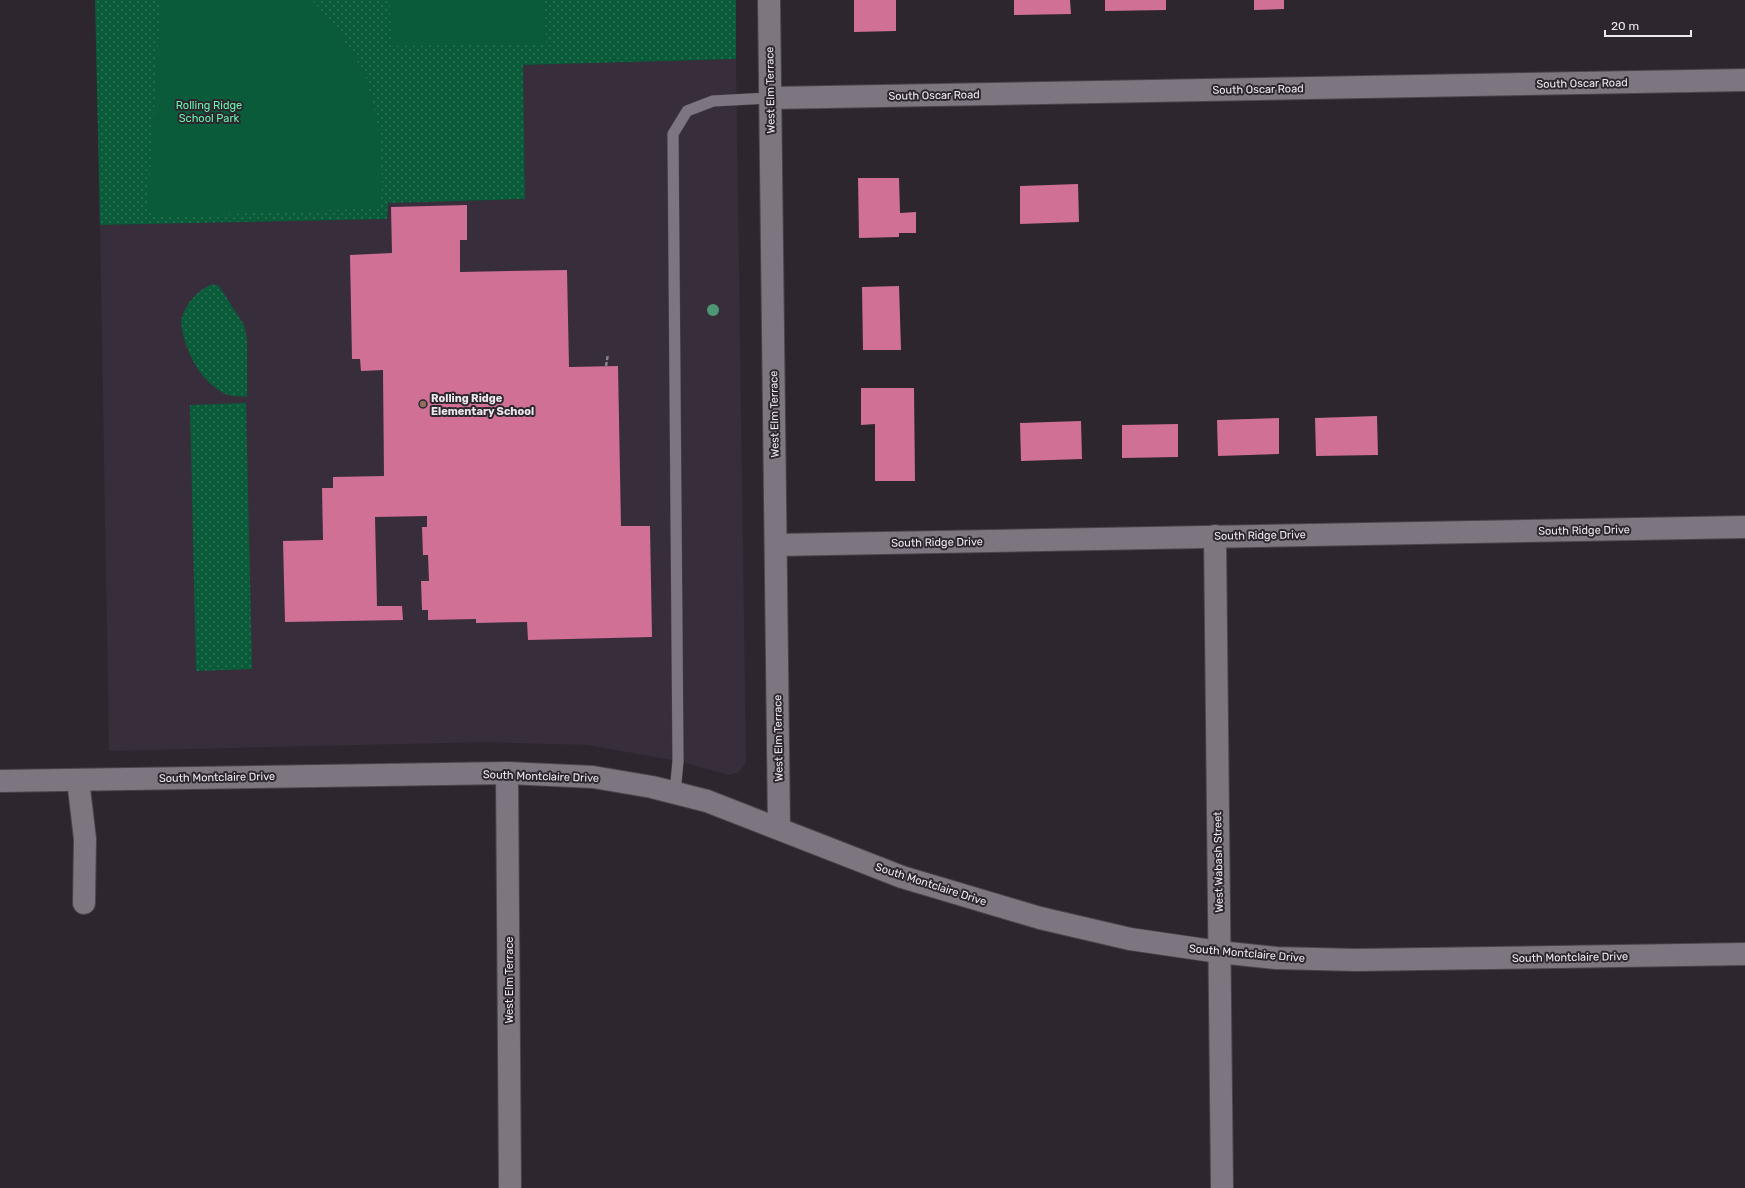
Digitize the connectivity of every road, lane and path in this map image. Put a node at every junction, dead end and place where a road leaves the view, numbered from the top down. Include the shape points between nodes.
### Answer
1 (769, 0) edge
2 (1745, 80) edge
3 (770, 98) junction
4 (608, 354) dead end
5 (606, 366) dead end
6 (1745, 527) edge
7 (1215, 536) junction
8 (776, 545) junction
9 (507, 773) junction
10 (78, 780) junction
11 (0, 781) edge
12 (675, 792) junction
13 (779, 828) junction
14 (84, 903) dead end
15 (1219, 952) junction
16 (1745, 954) edge
17 (510, 1188) edge
18 (1222, 1188) edge

1 - 3 street, West Elm Terrace
2 - 3 street, South Oscar Road
3 - 8 street, West Elm Terrace
3 - 12 lane via 713,101 687,111 673,134 678,761
4 - 5 path
6 - 7 street, South Ridge Drive
7 - 8 street, South Ridge Drive
7 - 15 street, West Wabash Street
8 - 13 street, West Elm Terrace
9 - 10 street, South Montclaire Drive
9 - 12 street, South Montclaire Drive via 593,777
9 - 17 street, West Elm Terrace
10 - 11 street, South Montclaire Drive
10 - 14 street via 85,839
12 - 13 street, South Montclaire Drive
13 - 15 street, South Montclaire Drive via 902,877 1040,918 1130,939
15 - 16 street, South Montclaire Drive via 1276,958 1356,960
15 - 18 street, West Wabash Street

